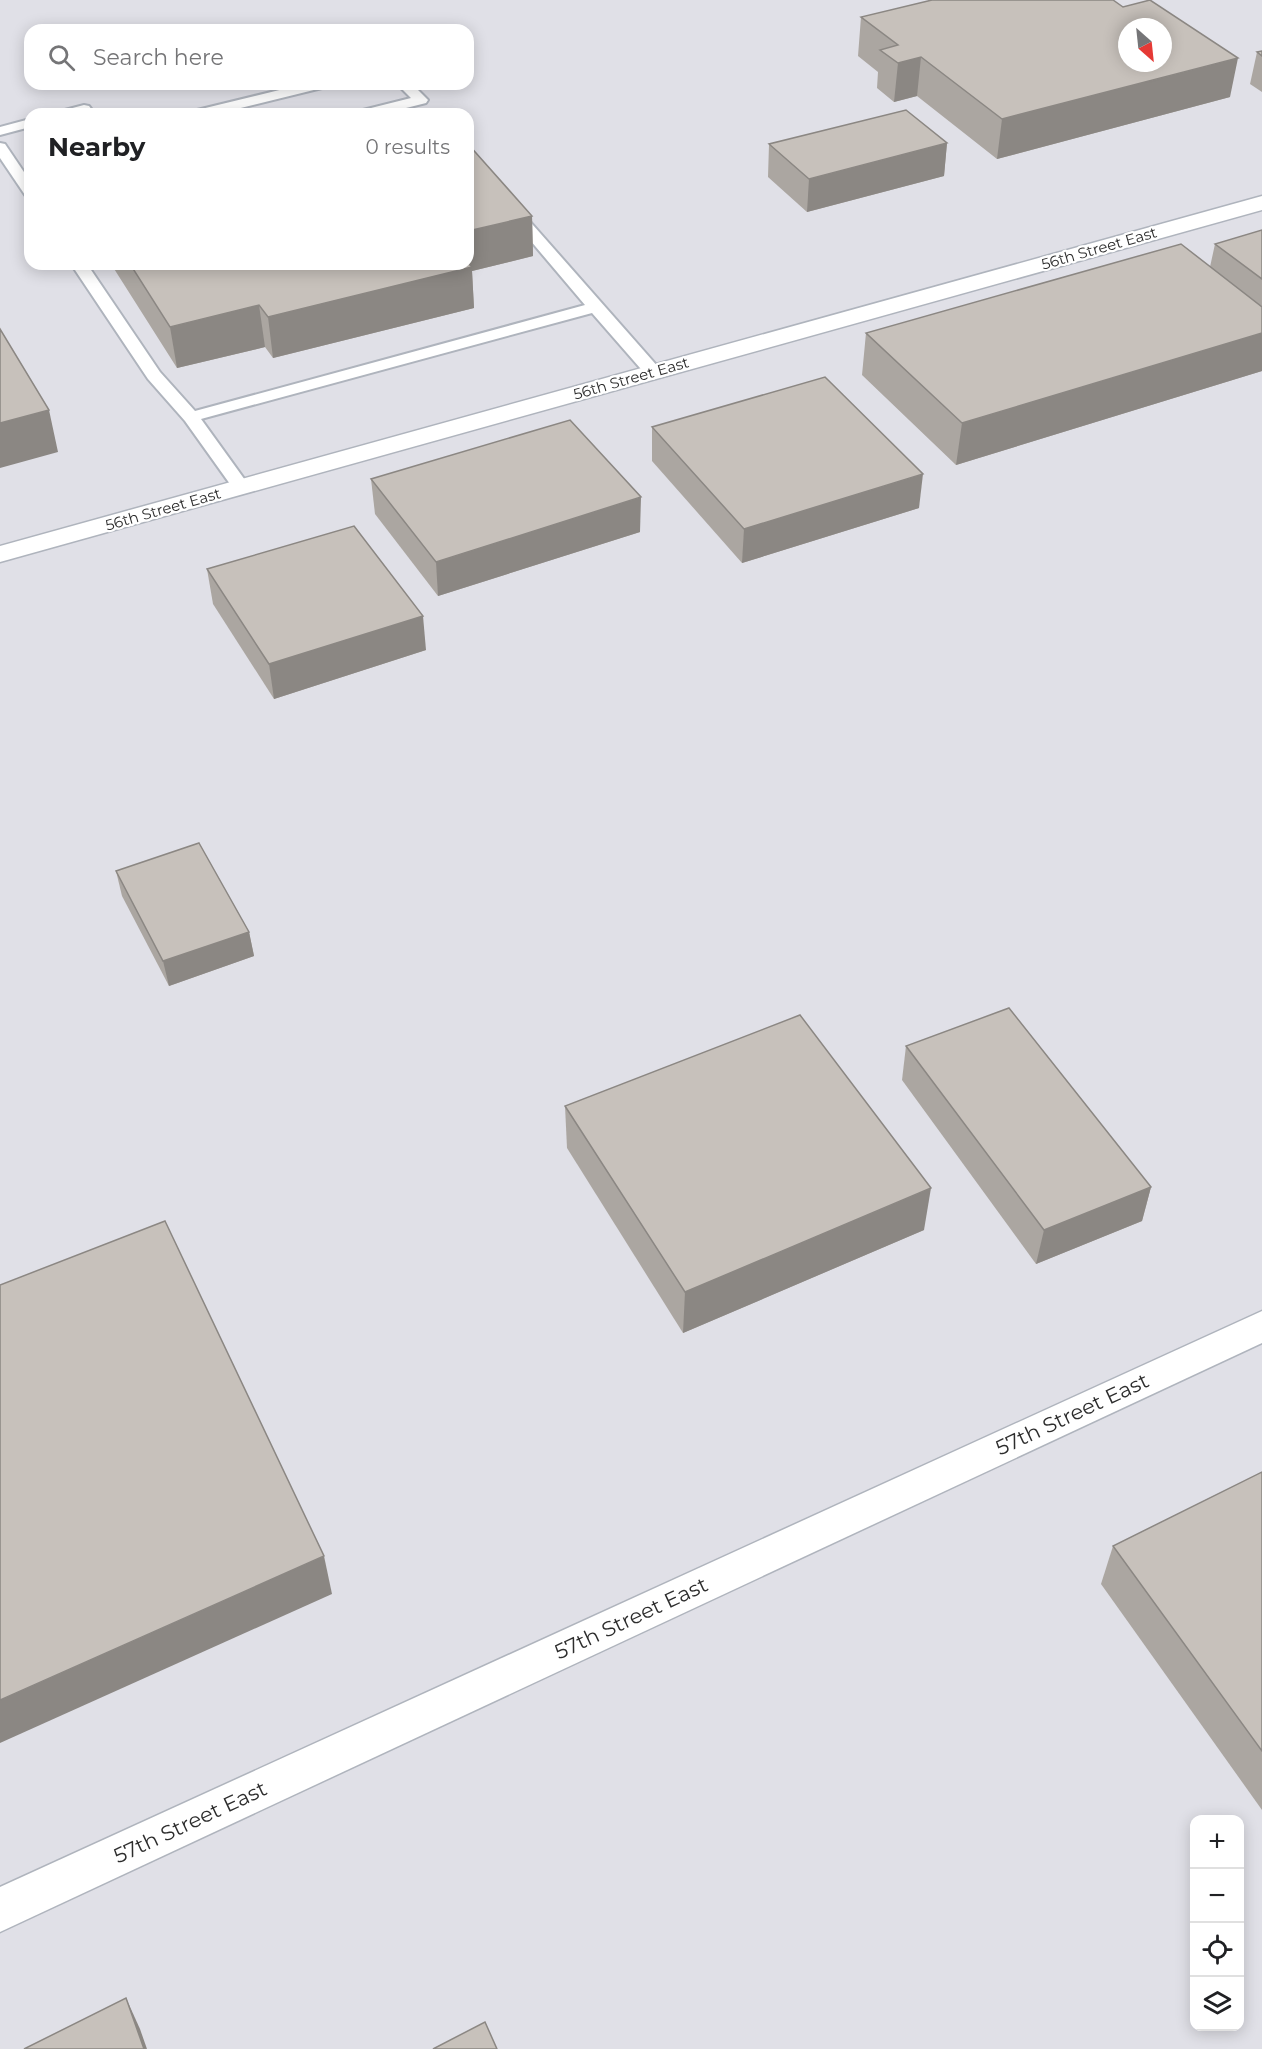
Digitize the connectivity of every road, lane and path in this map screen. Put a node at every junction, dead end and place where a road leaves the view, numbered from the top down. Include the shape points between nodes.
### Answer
1 (296, 90) edge
2 (410, 90) edge
3 (421, 100) junction
4 (223, 108) edge
5 (388, 108) edge
6 (427, 108) edge
7 (24, 125) edge
8 (0, 131) edge
9 (0, 147) edge
10 (24, 183) edge
11 (503, 199) edge
12 (1262, 203) edge
13 (83, 270) edge
14 (595, 307) junction
15 (653, 372) junction
16 (191, 417) junction
17 (241, 487) junction
18 (0, 554) edge
19 (1262, 1326) edge
20 (0, 1910) edge

1 - 4 lane
2 - 3 lane
3 - 5 lane
3 - 6 lane
7 - 8 lane
9 - 10 lane
11 - 14 lane
12 - 15 street, 56th Street East
13 - 16 lane via 154,375
14 - 15 lane
14 - 16 lane
15 - 17 street, 56th Street East
16 - 17 lane
17 - 18 street, 56th Street East
19 - 20 street, 57th Street East

